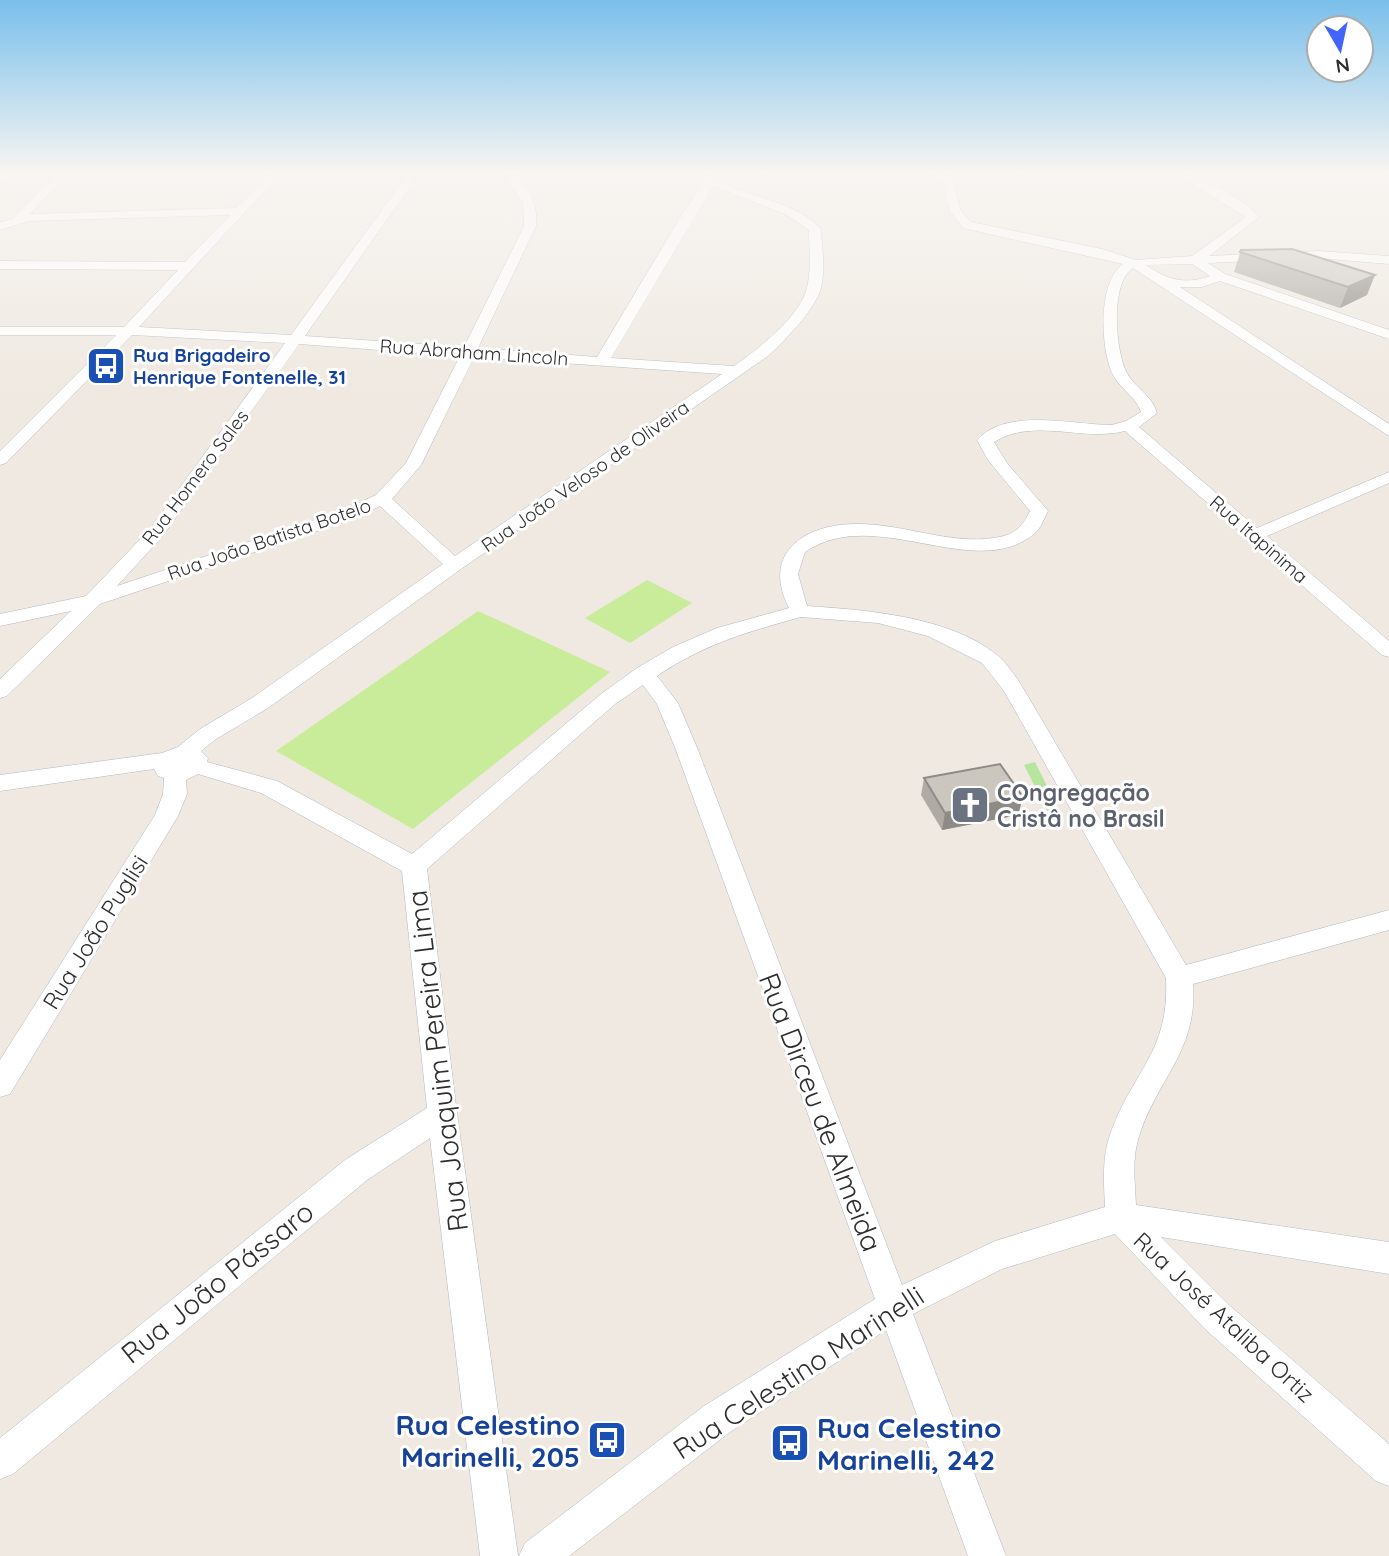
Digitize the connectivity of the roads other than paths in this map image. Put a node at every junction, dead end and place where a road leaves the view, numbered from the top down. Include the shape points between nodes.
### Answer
1 (207, 247) edge
2 (362, 247) edge
3 (519, 247) edge
4 (670, 247) edge
5 (816, 247) edge
6 (1071, 247) edge
7 (1214, 247) edge
8 (1195, 260) junction
9 (1389, 260) edge
10 (1135, 264) junction
11 (0, 265) edge
12 (188, 266) junction
13 (1220, 277) junction
14 (1165, 284) junction
15 (0, 331) edge
16 (128, 331) junction
17 (1389, 335) edge
18 (296, 340) junction
19 (469, 351) junction
20 (602, 360) junction
21 (737, 371) junction
22 (1129, 427) junction
23 (1389, 431) edge
24 (0, 460) edge
25 (1389, 477) edge
26 (382, 499) junction
27 (1255, 535) junction
28 (454, 565) junction
29 (90, 601) junction
30 (800, 611) junction
31 (0, 620) edge
32 (1389, 651) edge
33 (644, 673) junction
34 (0, 691) edge
35 (181, 763) junction
36 (0, 783) edge
37 (414, 866) junction
38 (1389, 920) edge
39 (1180, 977) junction
40 (0, 1085) edge
41 (442, 1114) junction
42 (1121, 1218) junction
43 (1389, 1258) edge
44 (894, 1306) junction
45 (0, 1461) edge
46 (1389, 1468) edge
47 (499, 1556) edge
48 (538, 1556) edge
49 (987, 1556) edge

1 - 12 street
2 - 18 street, Rua Homero Sales
3 - 19 street, Rua João Batista Botelo
4 - 20 street
5 - 21 street, Rua João Veloso de Oliveira via 812,295 780,336
6 - 10 street
7 - 8 street
8 - 9 street via 1336,256
8 - 10 street
8 - 13 street
10 - 14 street
10 - 22 street via 1118,274 1113,286 1115,362 1149,413
11 - 12 street
12 - 16 street
13 - 14 street via 1202,283
13 - 17 street
14 - 23 street
15 - 16 street, Rua Abraham Lincoln
16 - 18 street, Rua Abraham Lincoln
16 - 24 street
18 - 19 street, Rua Abraham Lincoln
18 - 29 street, Rua Homero Sales via 156,533
19 - 20 street, Rua Abraham Lincoln
19 - 26 street, Rua João Batista Botelo via 413,465
20 - 21 street, Rua Abraham Lincoln
21 - 28 street, Rua João Veloso de Oliveira
22 - 27 street, Rua Itapinima
22 - 30 street via 1036,425 995,431 985,440 988,450 1026,491 1039,511 1037,525 1010,542 983,545 862,528 815,538 794,551 787,573
25 - 27 street
26 - 28 street
26 - 29 street, Rua João Batista Botelo via 347,515
27 - 32 street, Rua Itapinima
28 - 35 street, Rua João Veloso de Oliveira via 408,601 208,734
29 - 31 street, Rua João Batista Botelo
29 - 34 street, Rua Homero Sales
30 - 33 street, Rua Joaquim Pereira Lima via 724,632
30 - 39 street via 879,617 935,632 989,659 1013,688
33 - 37 street, Rua Joaquim Pereira Lima
33 - 44 street, Rua Dirceu de Almeida via 667,703 687,750
35 - 36 street
35 - 37 street via 269,787
35 - 40 street, Rua João Puglisi via 166,816
37 - 41 street, Rua Joaquim Pereira Lima
38 - 39 street
39 - 42 street, Rua José Ataliba Ortiz via 1177,1033 1123,1139
41 - 45 street, Rua João Pássaro via 356,1170
41 - 47 street, Rua Joaquim Pereira Lima
42 - 43 street
42 - 44 street, Rua Celestino Marinelli via 995,1256
42 - 46 street, Rua José Ataliba Ortiz via 1217,1317
44 - 48 street, Rua Celestino Marinelli via 717,1419
44 - 49 street, Rua Dirceu de Almeida

